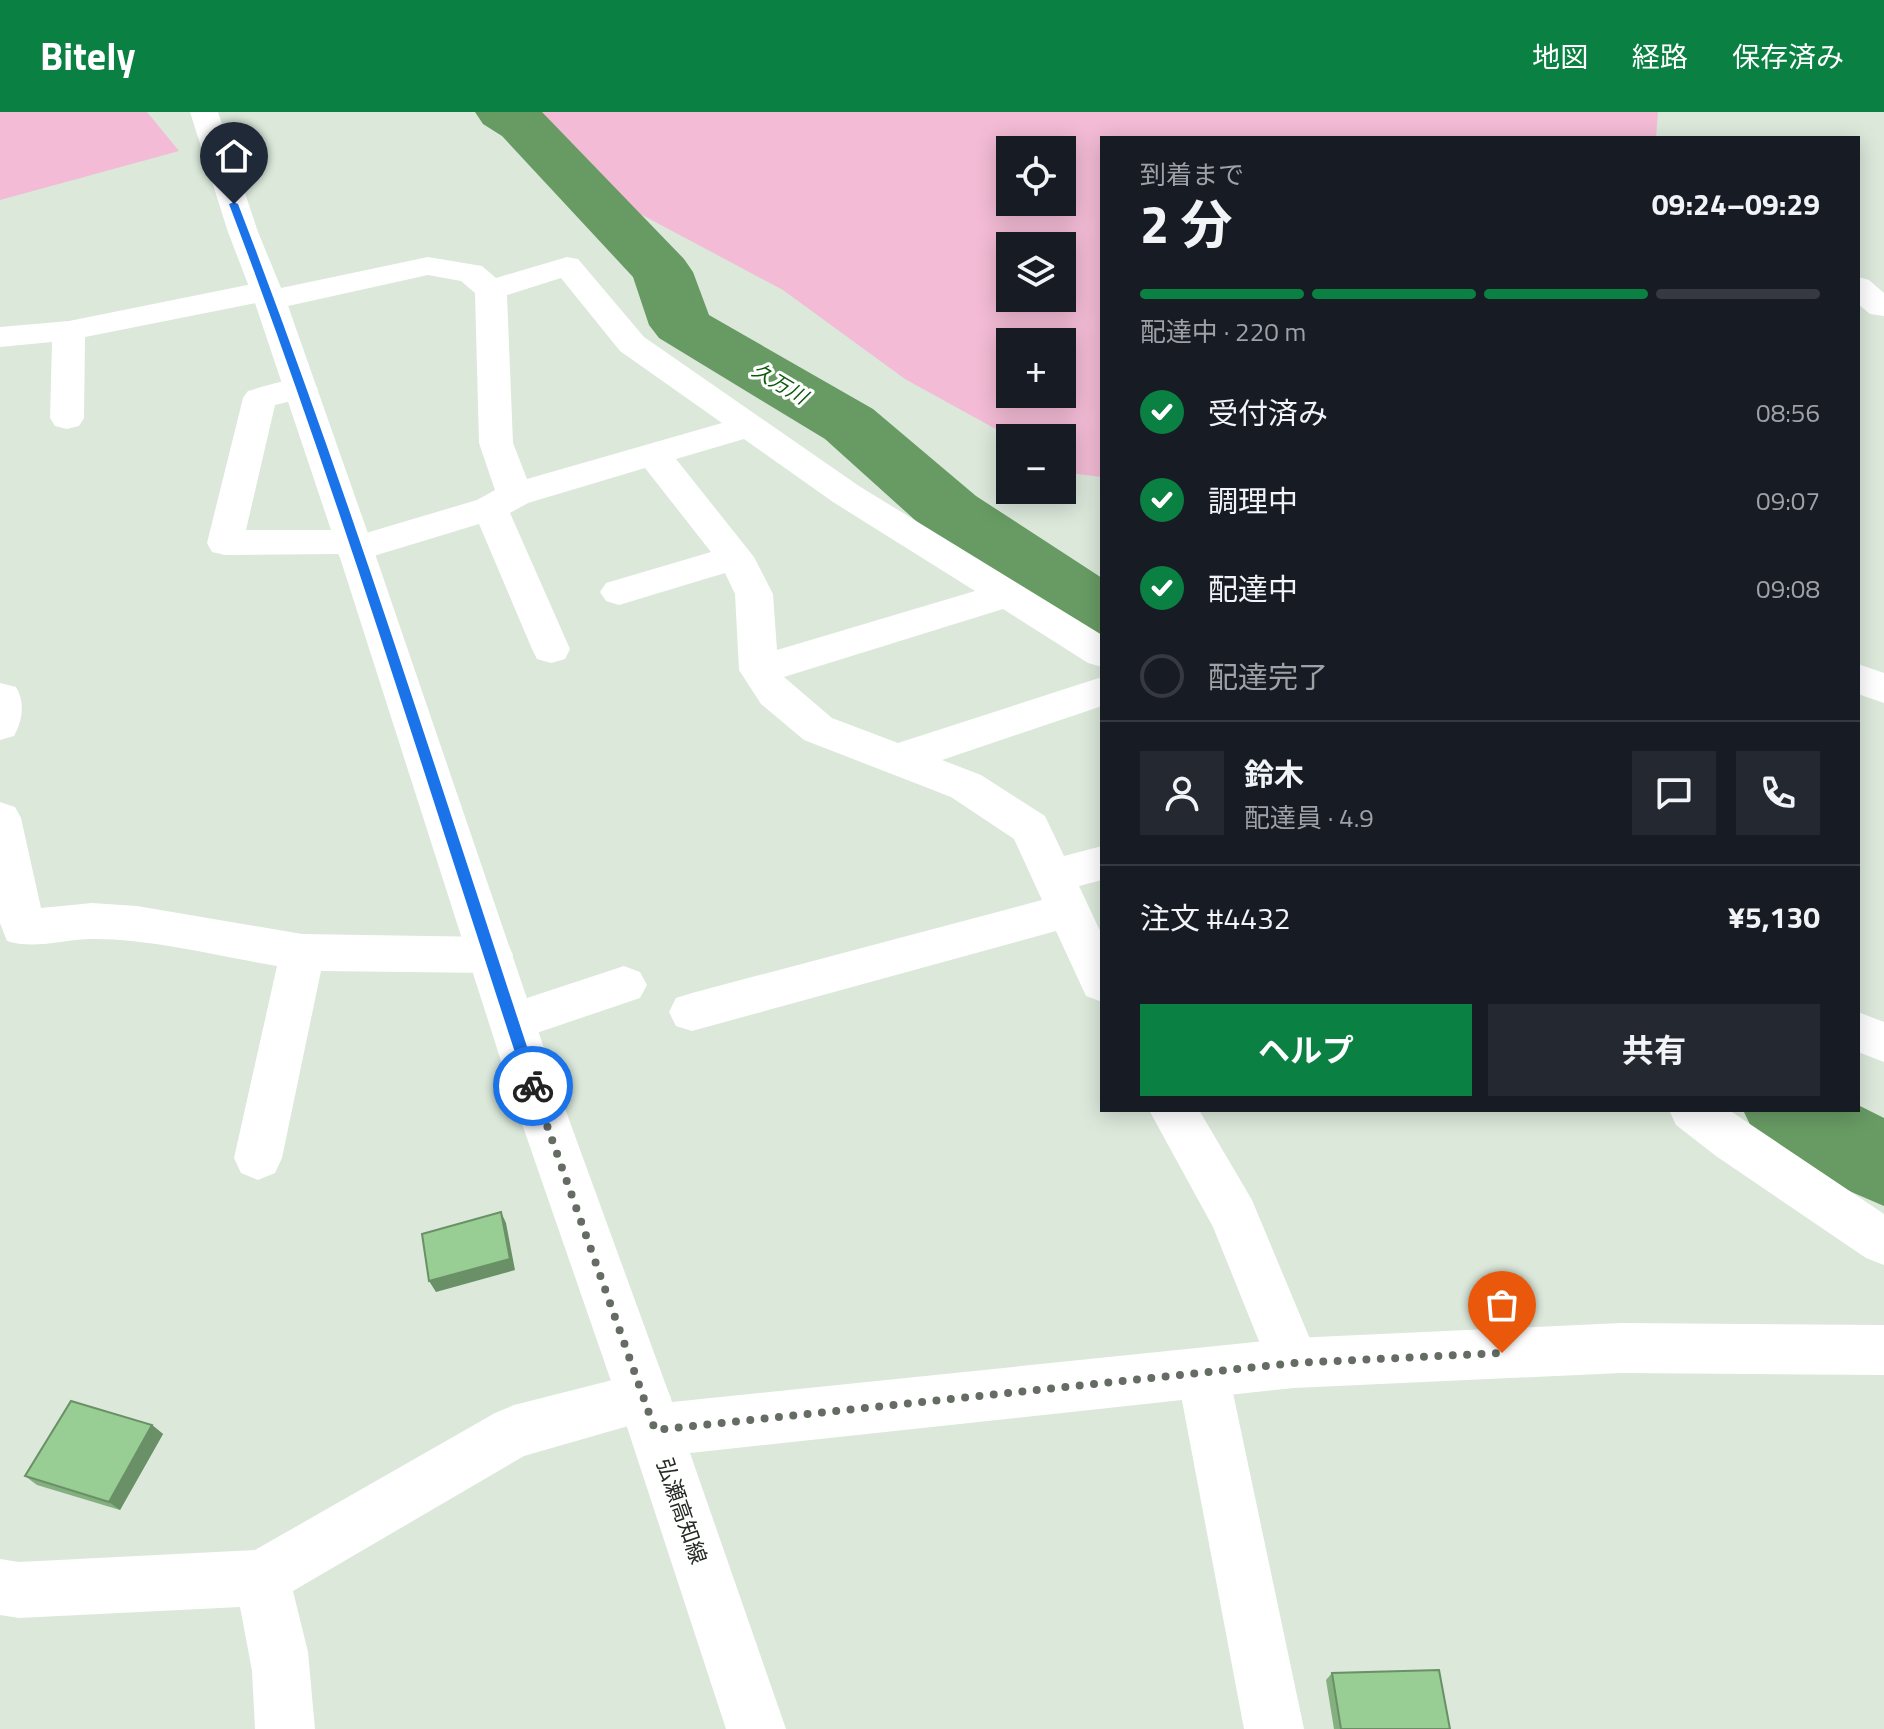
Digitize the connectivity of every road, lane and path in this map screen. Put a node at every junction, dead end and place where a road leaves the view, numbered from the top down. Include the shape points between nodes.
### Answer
1 (204, 112) edge
2 (491, 290) junction
3 (268, 295) junction
4 (69, 331) junction
5 (0, 337) edge
6 (301, 389) junction
7 (67, 418) dead end
8 (746, 427) junction
9 (653, 455) junction
10 (502, 502) junction
11 (354, 546) junction
12 (736, 557) junction
13 (619, 592) dead end
14 (1007, 595) junction
15 (551, 649) dead end
16 (1100, 652) edge
17 (759, 670) junction
18 (1860, 679) edge
19 (1884, 689) edge
20 (1100, 692) edge
21 (898, 759) junction
22 (0, 818) edge
23 (1100, 864) edge
24 (1058, 894) junction
25 (11, 935) edge
26 (302, 952) junction
27 (491, 955) junction
28 (1100, 979) edge
29 (624, 985) dead end
30 (692, 1012) dead end
31 (513, 1022) junction
32 (1860, 1033) edge
33 (1884, 1042) edge
34 (1174, 1112) edge
35 (1696, 1112) edge
36 (258, 1158) dead end
37 (1884, 1242) edge
38 (1884, 1350) edge
39 (1294, 1363) junction
40 (1203, 1374) junction
41 (649, 1414) junction
42 (261, 1578) junction
43 (0, 1587) edge
44 (285, 1729) edge
45 (756, 1729) edge
46 (1274, 1729) edge

1 - 3 street, 弘瀬高知線
2 - 3 street via 471,273 428,266
2 - 8 street via 567,266 632,344
2 - 10 street
3 - 4 street
3 - 6 street, 弘瀬高知線
4 - 5 street
4 - 7 street
6 - 11 street, 弘瀬高知線
6 - 11 street via 260,398 225,543
8 - 9 street
8 - 14 street
9 - 10 street
9 - 12 street
10 - 11 street
10 - 15 street
11 - 27 street, 弘瀬高知線
12 - 13 street
12 - 17 street via 754,594
14 - 16 street
14 - 17 street
17 - 21 street via 775,694 818,729
18 - 19 street
20 - 21 street
21 - 24 street via 966,786 1030,828
22 - 25 street
23 - 24 street
24 - 28 street
24 - 30 street
25 - 26 street via 92,921
26 - 27 street
26 - 36 street
27 - 31 street, 弘瀬高知線
29 - 31 street
31 - 41 street, 弘瀬高知線
32 - 33 street
34 - 39 street via 1234,1216
35 - 37 street
38 - 39 street via 1621,1348
39 - 40 street
40 - 41 street
40 - 46 street
41 - 42 street via 514,1432
41 - 45 street, 弘瀬高知線
42 - 43 street
42 - 44 street via 278,1637

